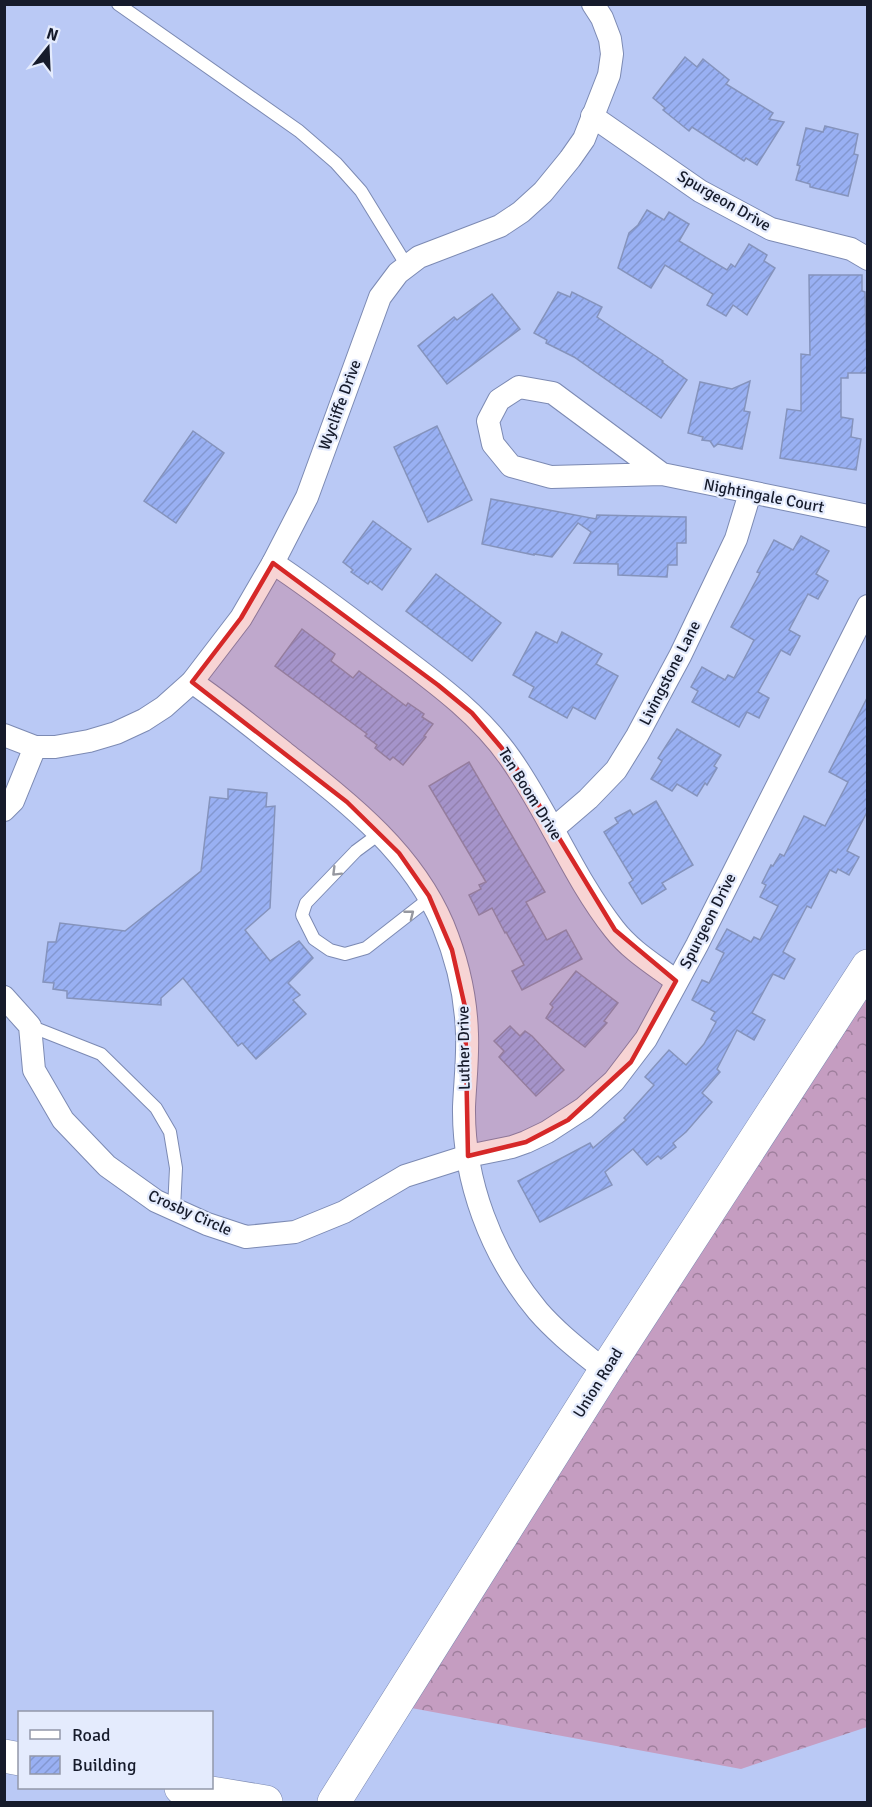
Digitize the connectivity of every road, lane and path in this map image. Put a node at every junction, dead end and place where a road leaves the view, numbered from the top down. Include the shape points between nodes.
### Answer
1 (118, 4) edge
2 (593, 4) edge
3 (592, 116) junction
4 (867, 259) edge
5 (406, 266) junction
6 (662, 474) junction
7 (750, 493) junction
8 (867, 516) edge
9 (273, 563) junction
10 (867, 606) edge
11 (192, 682) junction
12 (4, 735) edge
13 (35, 747) junction
14 (4, 810) edge
15 (553, 829) junction
16 (380, 834) junction
17 (430, 898) junction
18 (867, 966) edge
19 (676, 981) junction
20 (4, 997) edge
21 (30, 1026) junction
22 (468, 1156) junction
23 (174, 1209) junction
24 (605, 1371) junction
25 (187, 1789) edge
26 (266, 1803) edge
27 (334, 1803) edge

1 - 5 lane via 299,131 336,163 361,191
2 - 3 street, Wycliffe Drive via 610,39 612,54 609,75
3 - 4 street, Spurgeon Drive via 700,191 771,229 851,249
3 - 5 street, Wycliffe Drive via 584,139 570,159 543,192 520,212 500,225 419,256
5 - 9 street, Wycliffe Drive via 380,297 306,497
6 - 6 street, Nightingale Court via 551,477 511,466 493,444 488,421 499,400 519,387 553,393
6 - 7 street, Nightingale Court
7 - 8 street, Nightingale Court
7 - 15 street, Livingstone Lane via 736,539 637,736 616,770
9 - 11 street, Wycliffe Drive via 241,618
9 - 15 street, Ten Boom Drive via 472,714 511,759
10 - 19 street, Spurgeon Drive
11 - 13 street, Wycliffe Drive via 164,707 116,733 55,747
11 - 16 street, Luther Drive via 347,802
12 - 13 street, Wycliffe Drive
13 - 14 street via 13,801
15 - 19 street, Ten Boom Drive via 615,930 633,949
16 - 17 street, Luther Drive via 412,870
16 -> 17 lane via 357,851 306,903 302,915 314,939 345,954 366,948
17 - 22 street, Luther Drive via 452,950 465,1007 464,1109
18 - 24 main road, Union Road
19 - 22 street, Spurgeon Drive via 630,1062 584,1108 526,1142
20 - 21 street
21 - 23 street, Crosby Circle via 34,1070 63,1120 107,1166
21 - 23 lane via 101,1054 156,1108 172,1141 176,1168
22 - 23 street, Crosby Circle via 405,1176 344,1212 295,1232 246,1237
22 - 24 street, Luther Drive via 478,1203 516,1280 561,1335
24 - 27 main road, Union Road
25 - 26 main road

